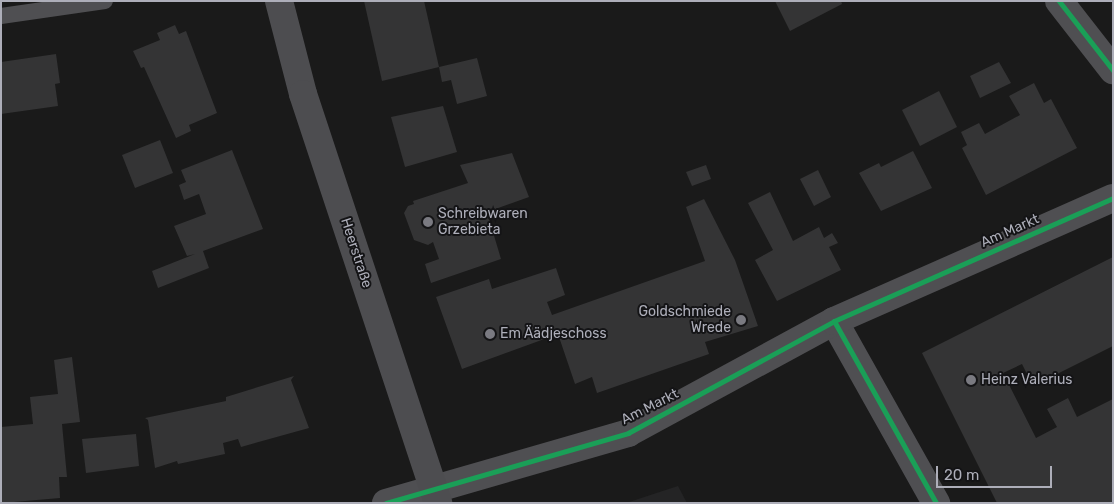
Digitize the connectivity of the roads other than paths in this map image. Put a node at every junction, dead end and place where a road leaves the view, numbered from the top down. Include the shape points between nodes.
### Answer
1 (105, 1) edge
2 (279, 1) edge
3 (1059, 1) edge
4 (1, 16) edge
5 (1113, 70) edge
6 (1113, 198) edge
7 (834, 322) junction
8 (436, 496) edge
9 (386, 503) edge
10 (936, 503) edge

1 - 4 lane
2 - 8 main road, Heerstraße via 303,94
3 - 5 street
6 - 7 street, Am Markt
7 - 8 street, Am Markt via 628,433
7 - 10 street
8 - 9 street, Am Markt

